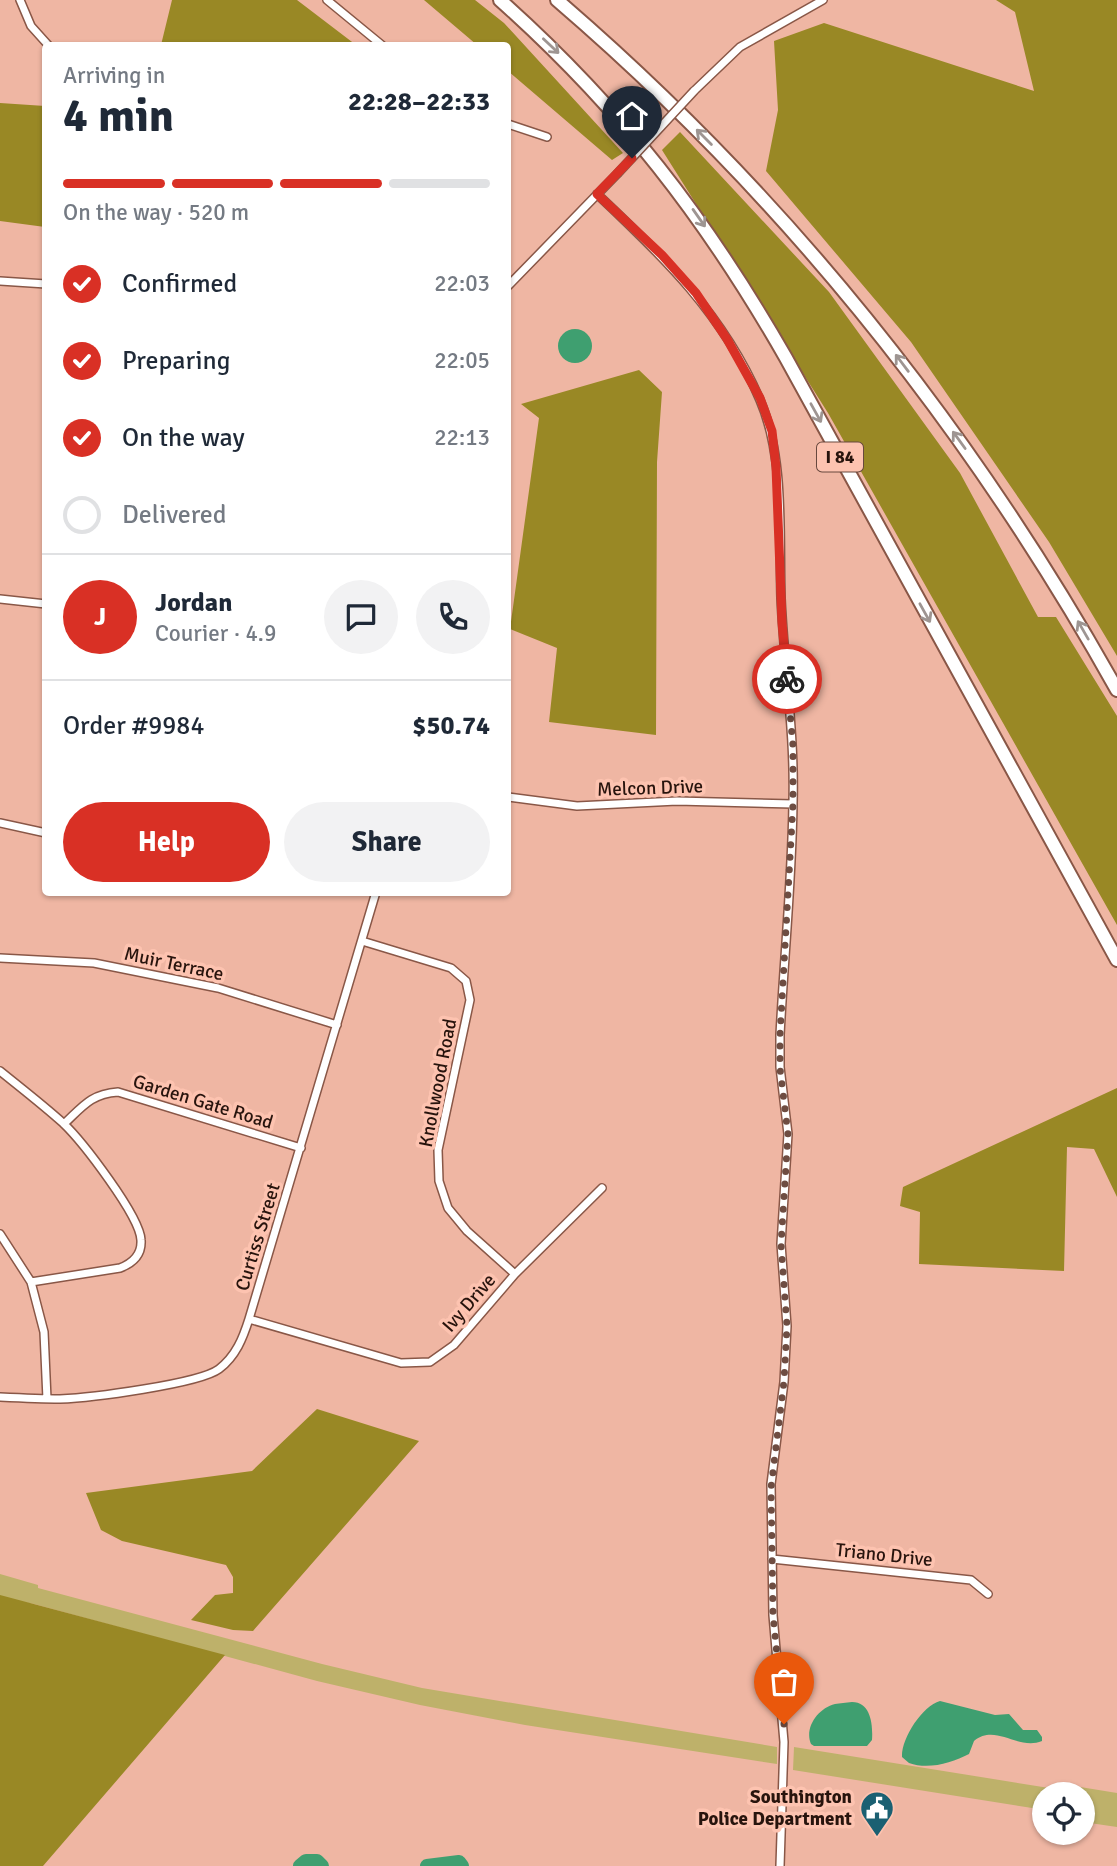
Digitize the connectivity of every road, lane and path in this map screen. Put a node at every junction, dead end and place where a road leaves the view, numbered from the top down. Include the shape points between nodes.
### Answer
1 (20, 0) edge
2 (327, 0) edge
3 (500, 0) edge
4 (557, 0) edge
5 (823, 0) edge
6 (45, 42) edge
7 (378, 42) edge
8 (511, 125) edge
9 (547, 137) dead end
10 (597, 194) junction
11 (0, 281) edge
12 (511, 283) edge
13 (42, 284) edge
14 (0, 599) edge
15 (42, 604) edge
16 (1117, 690) edge
17 (511, 797) edge
18 (793, 804) junction
19 (0, 824) edge
20 (42, 832) edge
21 (375, 896) edge
22 (362, 941) junction
23 (0, 958) edge
24 (1117, 960) edge
25 (337, 1025) junction
26 (0, 1071) edge
27 (65, 1124) junction
28 (301, 1148) junction
29 (602, 1188) dead end
30 (0, 1234) edge
31 (516, 1274) junction
32 (31, 1282) junction
33 (249, 1319) junction
34 (0, 1397) edge
35 (47, 1399) junction
36 (772, 1559) junction
37 (988, 1594) dead end
38 (780, 1866) edge

1 - 6 street via 31,26
2 - 7 street
3 -> 24 highway, I 84 via 614,112 683,197 738,276
16 -> 4 highway via 1016,521 869,322 704,136
5 - 10 street, bridge via 753,37 726,59
8 - 9 street
10 - 12 street
10 - 18 street via 696,293 760,398 772,431
11 - 13 street
14 - 15 street
17 - 18 street, Melcon Drive via 577,806 677,801
18 - 36 street via 780,1035 788,1134 781,1244 787,1326 771,1484
19 - 20 street
21 - 22 street, Curtiss Street
22 - 25 street, Curtiss Street
22 - 31 street, Knollwood Road via 451,968 466,981 470,1000 438,1150 439,1181 448,1209
23 - 25 street, Muir Terrace via 94,963 218,988
25 - 28 street, Curtiss Street
26 - 27 street
27 - 28 street, Garden Gate Road via 89,1100 118,1092
27 - 32 street via 108,1176 142,1243 138,1256 120,1268
28 - 33 street, Curtiss Street
29 - 31 street, Ivy Drive
30 - 32 street
31 - 33 street, Ivy Drive via 454,1345 430,1362 401,1363
32 - 35 street via 44,1332
33 - 35 street, Curtiss Street via 237,1350 208,1376 86,1397
34 - 35 street, Curtiss Street
36 - 37 street, Triano Drive via 971,1580
36 - 38 street via 784,1742

